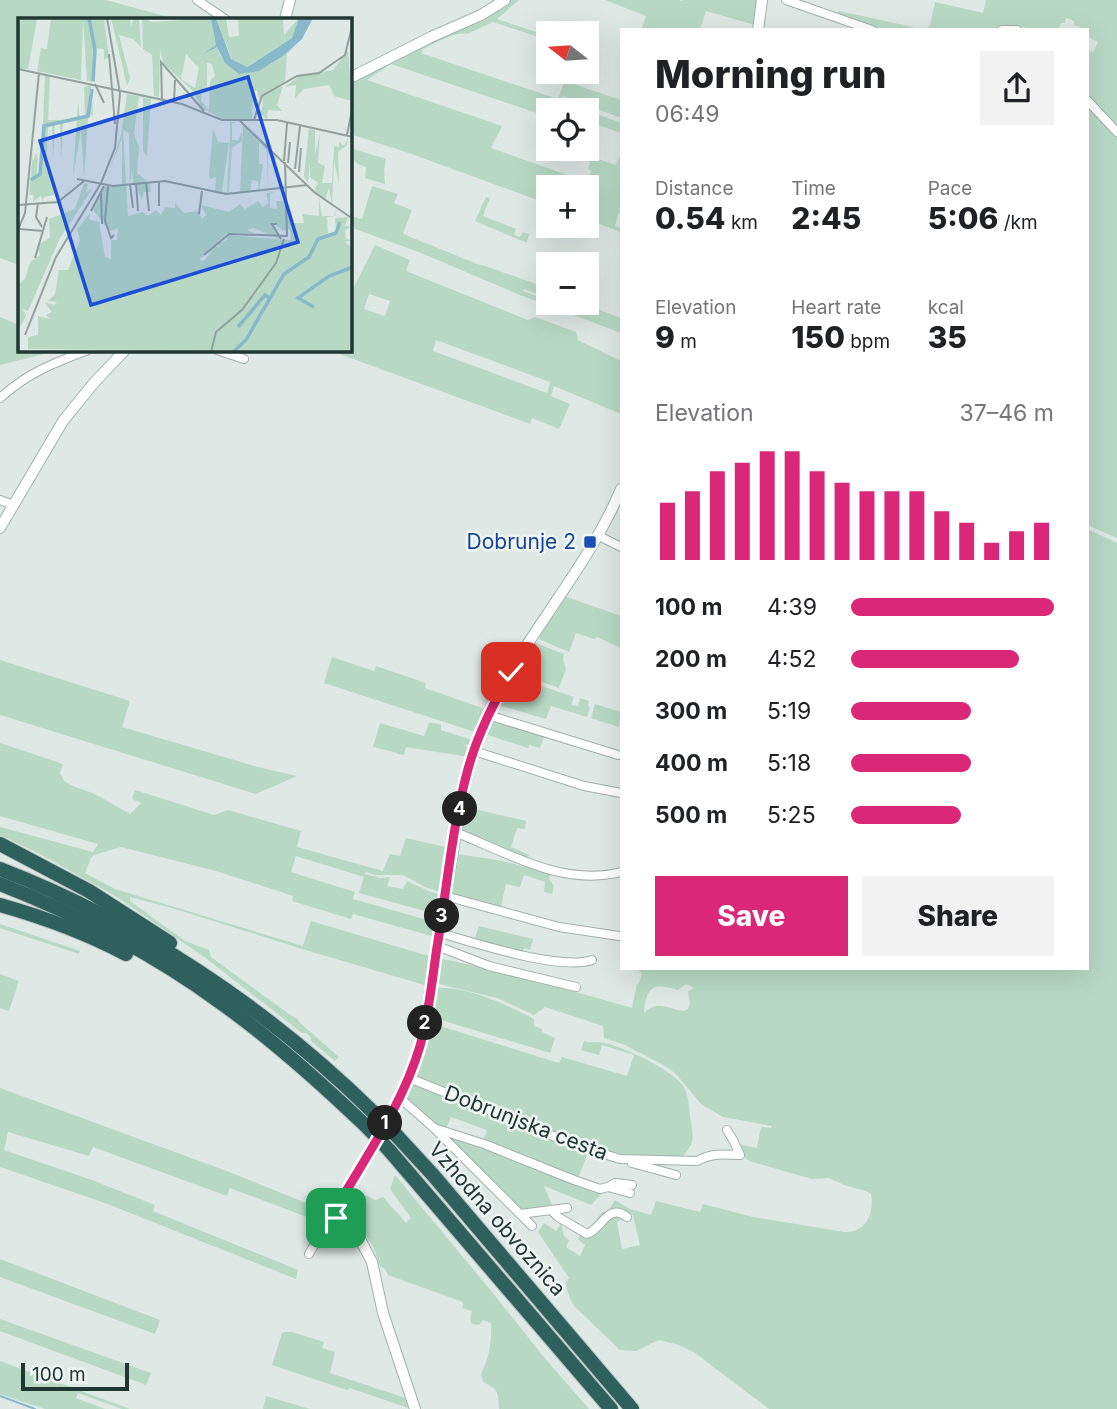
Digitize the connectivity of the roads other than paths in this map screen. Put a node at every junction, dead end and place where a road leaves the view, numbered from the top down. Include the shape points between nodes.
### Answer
1 (197, 0) edge
2 (290, 0) edge
3 (505, 0) edge
4 (762, 0) edge
5 (786, 0) edge
6 (224, 18) edge
7 (285, 18) edge
8 (758, 28) edge
9 (866, 28) edge
10 (352, 77) edge
11 (1089, 102) edge
12 (1117, 132) edge
13 (83, 352) edge
14 (123, 352) edge
15 (223, 352) edge
16 (244, 359) dead end
17 (0, 398) edge
18 (0, 500) edge
19 (619, 502) edge
20 (13, 505) junction
21 (0, 528) edge
22 (597, 535) junction
23 (620, 546) edge
24 (488, 715) junction
25 (474, 751) junction
26 (618, 755) dead end
27 (620, 793) edge
28 (455, 832) junction
29 (0, 844) edge
30 (0, 869) edge
31 (620, 872) edge
32 (0, 884) edge
33 (445, 896) junction
34 (0, 905) edge
35 (440, 933) junction
36 (619, 936) dead end
37 (437, 946) junction
38 (592, 960) dead end
39 (576, 987) dead end
40 (224, 996) junction
41 (409, 1078) junction
42 (400, 1098) junction
43 (434, 1128) junction
44 (727, 1130) dead end
45 (620, 1159) junction
46 (676, 1175) dead end
47 (631, 1189) dead end
48 (567, 1208) dead end
49 (335, 1210) junction
50 (551, 1210) junction
51 (520, 1214) junction
52 (627, 1217) dead end
53 (532, 1226) dead end
54 (309, 1254) dead end
55 (415, 1409) edge
56 (611, 1409) edge
57 (632, 1409) edge

1 - 6 street
2 - 7 street
3 - 10 street
4 - 8 street
5 - 9 street
11 - 12 street
13 - 17 street via 30,374
14 - 20 street via 63,421
15 - 16 street
18 - 20 street
19 - 22 street
20 - 21 street
22 - 23 street
22 - 24 street
24 - 25 street
24 - 26 street
25 - 27 street
25 - 28 street
28 - 31 street via 557,872 588,876
28 - 33 street
29 - 40 highway via 156,933 216,974
30 - 40 highway, Vzhodna obvoznica via 162,948
32 - 40 highway, Vzhodna obvoznica via 49,904
33 - 35 street
33 - 36 street via 559,927
34 - 40 highway via 95,939 198,994
35 - 37 street
35 - 38 street via 551,960
37 - 39 street via 489,966
37 - 41 street via 421,1045
40 - 56 highway, Vzhodna obvoznica, bridge via 389,1150
40 - 57 highway, Vzhodna obvoznica, bridge via 258,1012 309,1053 397,1136
41 - 42 street
41 - 45 street, Dobrunjska cesta
42 - 43 street
42 - 49 street
43 - 47 street via 600,1189 615,1183
43 - 51 street
44 - 45 street, Dobrunjska cesta via 740,1155 717,1154 697,1161
45 - 46 street
48 - 50 street
49 - 54 street
49 - 55 street via 339,1223 361,1241 372,1262 383,1313
50 - 51 street
50 - 52 street via 587,1234 610,1214
51 - 53 street

